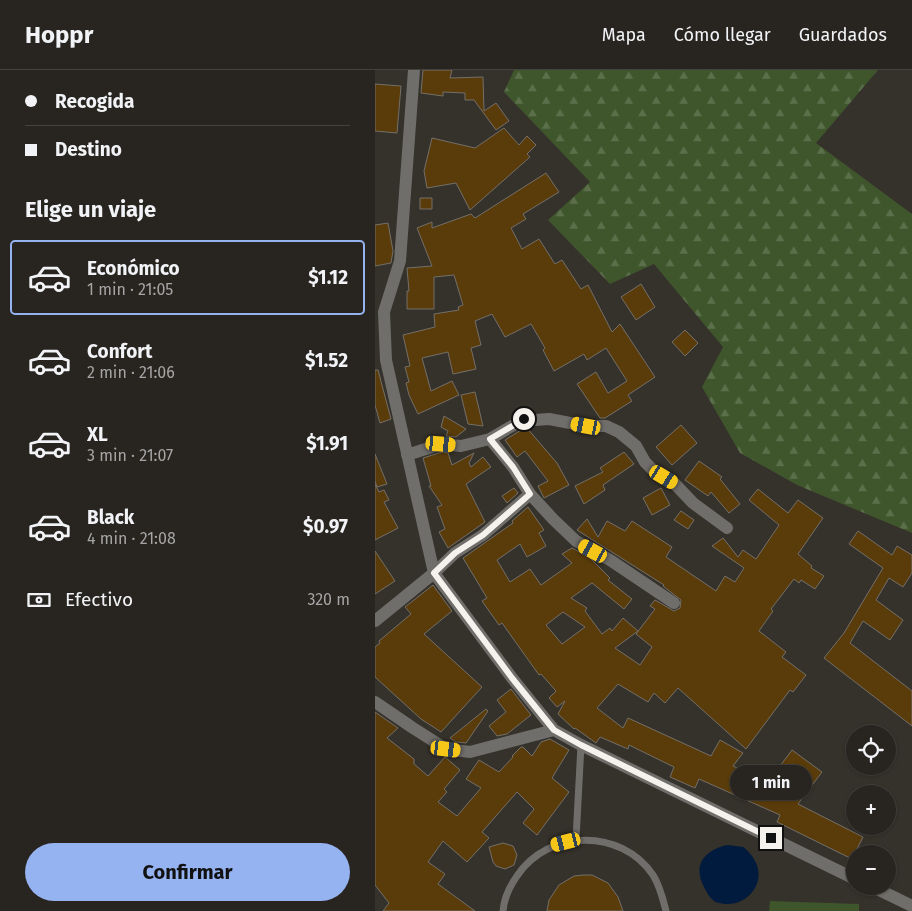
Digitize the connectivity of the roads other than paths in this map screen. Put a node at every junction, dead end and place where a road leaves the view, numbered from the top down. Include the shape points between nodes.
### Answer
1 (414, 70) edge
2 (490, 439) junction
3 (407, 455) junction
4 (530, 494) junction
5 (727, 528) dead end
6 (434, 573) junction
7 (674, 603) dead end
8 (375, 621) edge
9 (375, 702) edge
10 (554, 730) junction
11 (581, 745) junction
12 (576, 839) junction
13 (846, 875) edge
14 (889, 895) edge
15 (912, 906) edge
16 (503, 911) edge
17 (666, 911) edge

1 - 3 street via 400,260 384,312 386,360
2 - 3 street via 461,446 441,444
2 - 4 street
2 - 5 street via 524,419 606,426 636,446 654,471 674,483 693,503
3 - 6 street
4 - 6 street
4 - 7 street via 576,541
6 - 8 street
6 - 10 street
9 - 10 street via 446,749 470,752
10 - 11 street
11 - 12 lane
11 - 13 street
12 - 16 lane via 556,844 522,868 511,885
12 - 17 lane via 598,840 620,847 639,859 653,875 663,895
14 - 15 street

